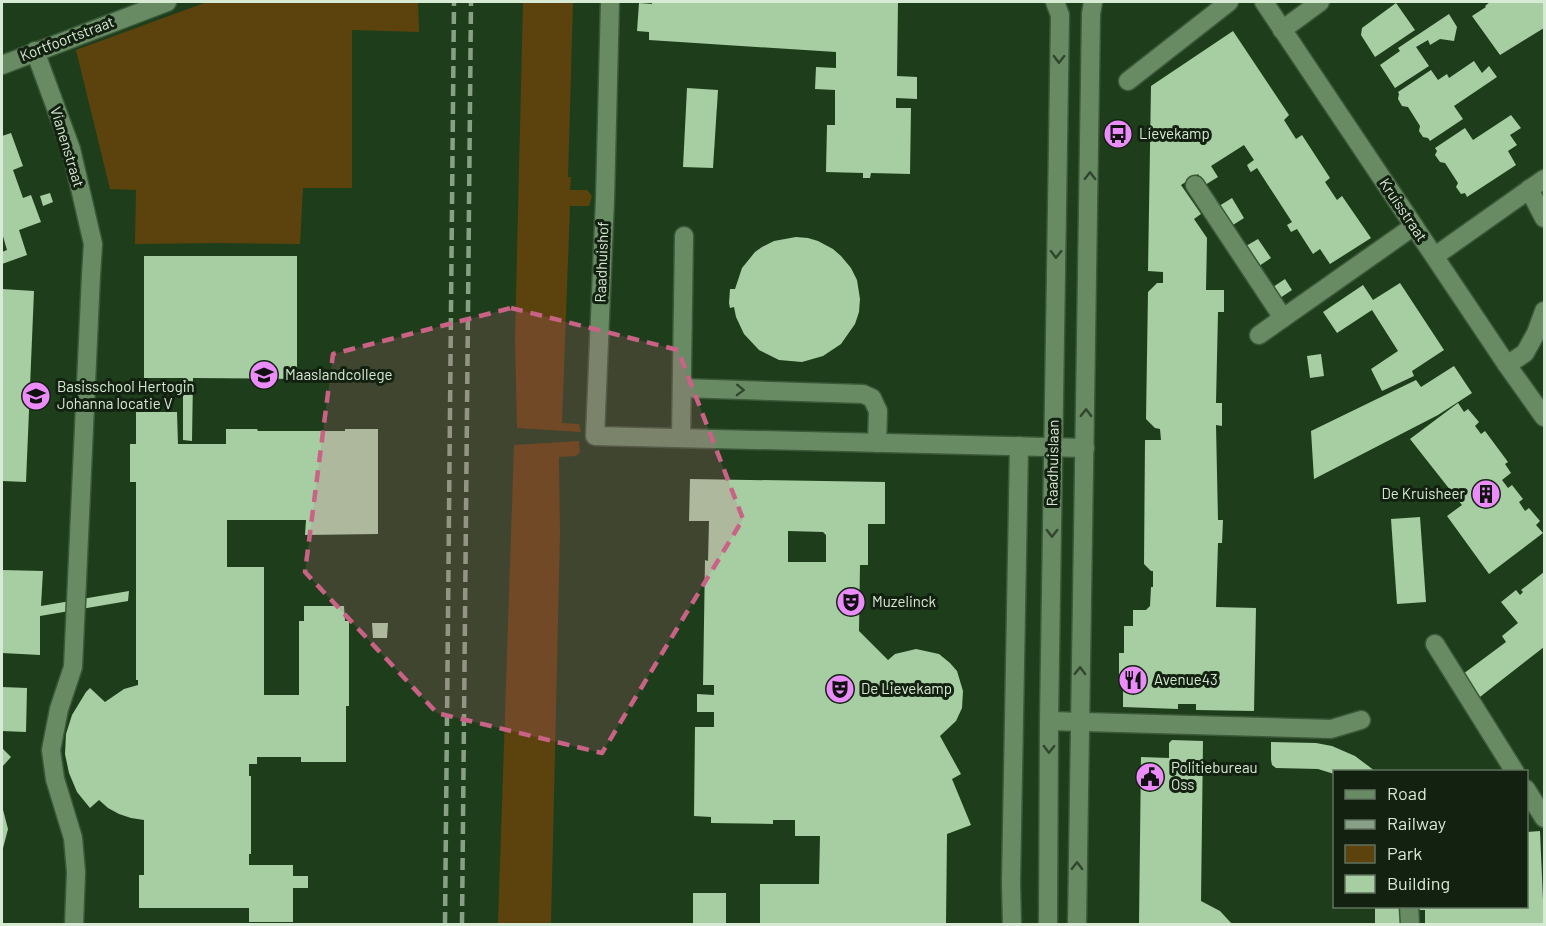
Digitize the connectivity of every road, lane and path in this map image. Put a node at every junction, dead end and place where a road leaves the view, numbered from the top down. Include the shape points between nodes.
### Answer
1 (167, 2) edge
2 (609, 2) edge
3 (1055, 2) edge
4 (1094, 2) edge
5 (1229, 2) edge
6 (1264, 2) edge
7 (1320, 2) edge
8 (1282, 30) junction
9 (35, 51) junction
10 (2, 65) edge
11 (1128, 81) dead end
12 (1537, 184) edge
13 (1195, 185) dead end
14 (1545, 218) edge
15 (1414, 226) junction
16 (684, 236) dead end
17 (1434, 256) junction
18 (1545, 311) edge
19 (1283, 318) junction
20 (1259, 335) dead end
21 (1507, 365) junction
22 (682, 388) junction
23 (1545, 417) edge
24 (681, 438) junction
25 (876, 443) junction
26 (1019, 446) junction
27 (1053, 447) junction
28 (1085, 448) junction
29 (1435, 644) dead end
30 (1361, 720) dead end
31 (1049, 721) junction
32 (1078, 721) junction
33 (1514, 770) edge
34 (1528, 791) edge
35 (1545, 818) edge
36 (1409, 908) edge
37 (74, 924) edge
38 (1012, 924) edge
39 (1048, 924) edge
40 (1077, 924) edge
41 (1410, 924) edge

1 - 9 street, Kortfoortstraat
2 - 24 street, Raadhuishof via 595,435
3 -> 27 street, Raadhuislaan via 1060,15
28 -> 4 street, Raadhuislaan
5 - 11 street
6 - 8 street, Kruisstraat
7 - 8 street
8 - 15 street, Kruisstraat
9 - 10 street, Kortfoortstraat
9 - 37 street, Vianenstraat via 71,149 93,244 73,667 58,709 51,750 55,779 73,838
12 - 14 street
12 - 17 street
13 - 19 street
15 - 17 street, Kruisstraat
15 - 19 street
16 - 22 street
17 - 21 street, Kruisstraat
18 - 21 street via 1524,353
19 - 20 street
21 - 23 street, Kruisstraat
22 - 24 street
22 -> 25 street via 863,394 872,398 878,411
24 - 25 street, Raadhuishof
25 - 26 street, Raadhuishof
26 - 27 street, Raadhuishof
26 - 38 street
27 - 28 street, Raadhuishof
27 -> 31 street, Raadhuislaan
32 -> 28 street, Raadhuislaan
29 - 33 street
30 - 32 street via 1331,729
31 - 32 street
31 -> 39 street, Raadhuislaan
40 -> 32 street, Raadhuislaan
34 - 35 street
36 - 41 street

